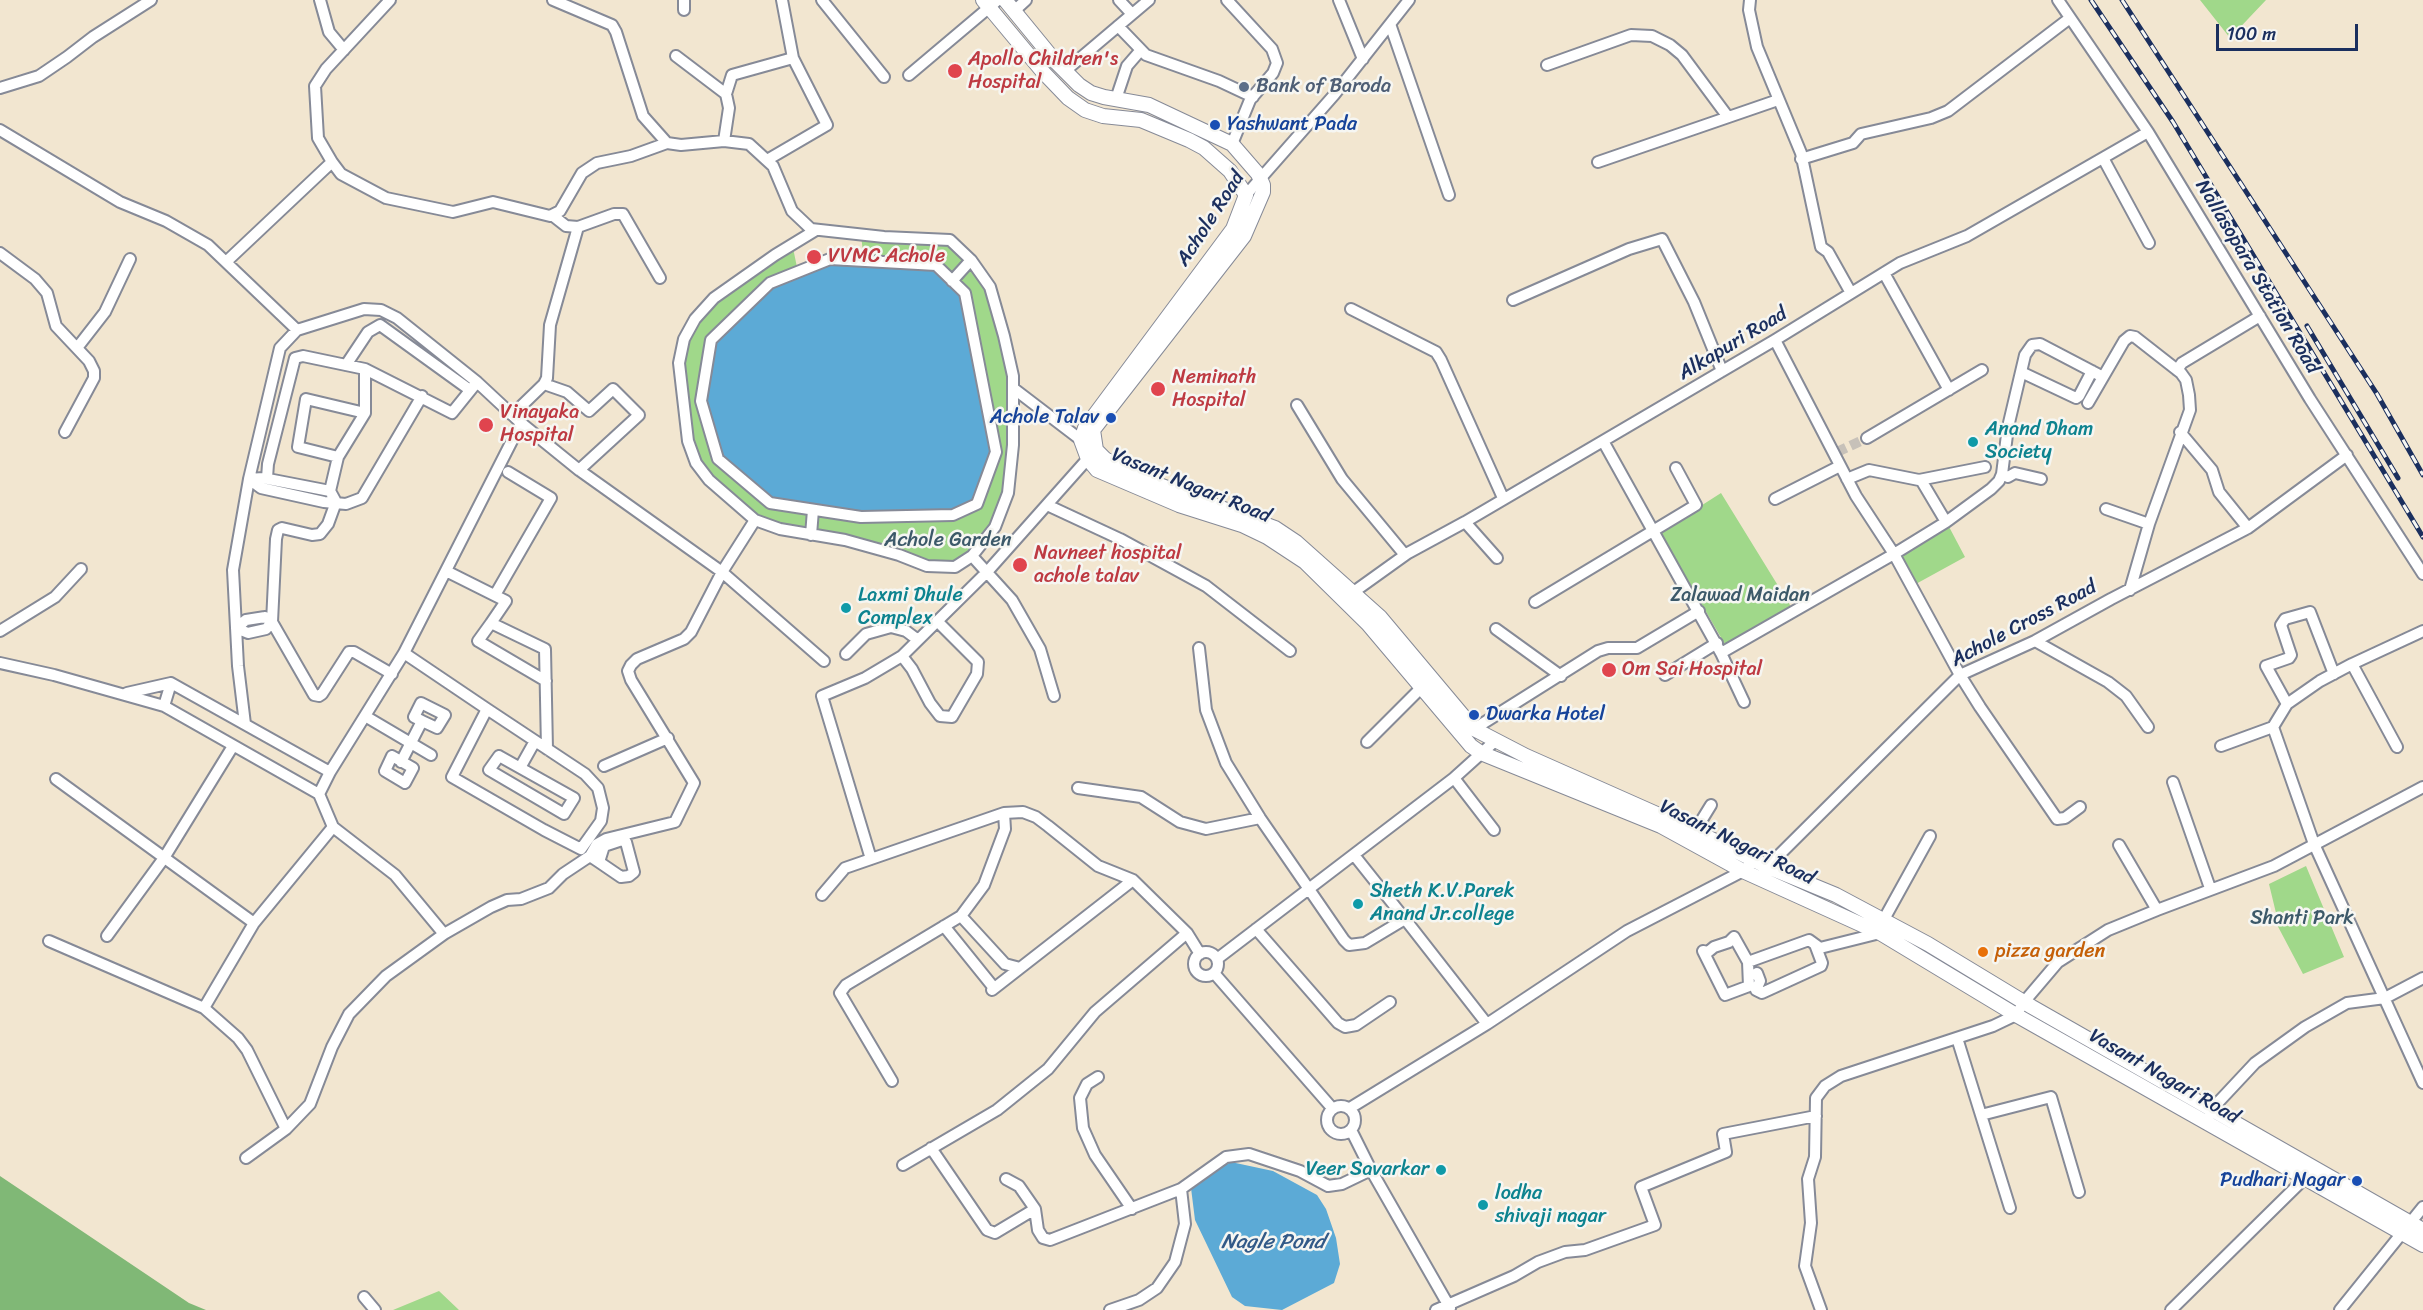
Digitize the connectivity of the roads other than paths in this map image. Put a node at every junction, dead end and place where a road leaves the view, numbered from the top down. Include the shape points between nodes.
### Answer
1 (151, 0) edge
2 (320, 0) edge
3 (390, 0) edge
4 (553, 0) edge
5 (782, 0) edge
6 (822, 0) edge
7 (1026, 0) edge
8 (1119, 0) edge
9 (1149, 0) edge
10 (1227, 0) edge
11 (1339, 0) edge
12 (1408, 0) edge
13 (1750, 0) edge
14 (2058, 0) edge
15 (990, 2) edge
16 (1009, 5) edge
17 (1132, 14) junction
18 (2070, 18) junction
19 (1390, 24) junction
20 (1118, 26) junction
21 (344, 51) junction
22 (1140, 51) junction
23 (676, 56) dead end
24 (793, 58) junction
25 (1363, 59) junction
26 (1546, 65) dead end
27 (1065, 71) junction
28 (909, 75) dead end
29 (884, 77) dead end
30 (0, 88) edge
31 (726, 94) junction
32 (1253, 97) junction
33 (1116, 99) junction
34 (1778, 100) junction
35 (1728, 117) junction
36 (0, 130) edge
37 (2148, 132) junction
38 (724, 141) junction
39 (667, 143) junction
40 (1232, 144) junction
41 (2103, 158) junction
42 (1801, 159) junction
43 (767, 160) junction
44 (332, 162) junction
45 (1598, 162) dead end
46 (1261, 178) junction
47 (1246, 195) junction
48 (1449, 195) dead end
49 (552, 215) junction
50 (578, 227) junction
51 (816, 230) junction
52 (2149, 243) dead end
53 (0, 253) edge
54 (130, 260) dead end
55 (971, 260) junction
56 (227, 261) junction
57 (1884, 273) junction
58 (660, 278) dead end
59 (952, 281) junction
60 (1851, 293) junction
61 (1513, 300) dead end
62 (1351, 309) dead end
63 (2260, 316) junction
64 (297, 330) junction
65 (1775, 340) junction
66 (76, 348) junction
67 (346, 365) junction
68 (365, 369) junction
69 (1982, 370) dead end
70 (2177, 370) junction
71 (1722, 371) junction
72 (2092, 371) junction
73 (2021, 372) junction
74 (2103, 377) junction
75 (544, 384) junction
76 (474, 386) junction
77 (1013, 388) junction
78 (1950, 390) junction
79 (422, 396) junction
80 (2088, 403) dead end
81 (1297, 405) dead end
82 (365, 414) junction
83 (517, 419) junction
84 (65, 432) dead end
85 (2180, 432) junction
86 (1867, 438) tunnel mouth
87 (1081, 440) junction
88 (1603, 441) junction
89 (1092, 454) junction
90 (2347, 455) junction
91 (338, 457) junction
92 (1840, 466) junction
93 (1985, 467) dead end
94 (1676, 468) dead end
95 (579, 470) junction
96 (508, 472) dead end
97 (2002, 474) junction
98 (267, 478) junction
99 (249, 479) junction
100 (1847, 479) junction
101 (2041, 479) dead end
102 (1921, 480) junction
103 (330, 491) junction
104 (1503, 498) junction
105 (1775, 500) dead end
106 (336, 502) junction
107 (1047, 505) junction
108 (813, 510) junction
109 (2106, 510) dead end
110 (755, 520) junction
111 (1465, 522) junction
112 (1946, 522) junction
113 (2149, 524) junction
114 (2248, 528) junction
115 (1655, 531) junction
116 (811, 535) junction
117 (1894, 554) junction
118 (1405, 555) junction
119 (972, 556) junction
120 (1497, 558) dead end
121 (81, 569) dead end
122 (446, 571) junction
123 (722, 572) junction
124 (987, 572) junction
125 (2423, 574) edge
126 (2130, 590) junction
127 (495, 596) junction
128 (1348, 596) junction
129 (1535, 602) dead end
130 (1699, 611) junction
131 (937, 621) junction
132 (272, 622) junction
133 (491, 623) junction
134 (236, 628) junction
135 (1496, 629) dead end
136 (0, 631) edge
137 (2423, 631) edge
138 (918, 640) junction
139 (2035, 641) junction
140 (1199, 648) dead end
141 (1719, 648) junction
142 (1290, 651) dead end
143 (404, 653) junction
144 (846, 654) dead end
145 (902, 656) junction
146 (824, 662) dead end
147 (0, 663) edge
148 (2352, 664) junction
149 (392, 674) junction
150 (2334, 674) junction
151 (1665, 675) dead end
152 (1960, 675) junction
153 (1561, 676) junction
154 (546, 681) junction
155 (171, 683) junction
156 (1426, 683) junction
157 (124, 694) junction
158 (1054, 696) dead end
159 (1744, 702) dead end
160 (2287, 704) junction
161 (164, 706) junction
162 (487, 709) junction
163 (365, 716) junction
164 (422, 721) dead end
165 (245, 724) junction
166 (2148, 727) dead end
167 (2273, 728) junction
168 (1473, 729) junction
169 (668, 738) junction
170 (535, 741) junction
171 (1495, 741) junction
172 (1367, 742) dead end
173 (410, 743) junction
174 (233, 746) junction
175 (2221, 746) dead end
176 (2397, 747) dead end
177 (547, 748) junction
178 (1481, 753) junction
179 (431, 754) dead end
180 (401, 762) dead end
181 (521, 766) junction
182 (604, 766) dead end
183 (330, 772) junction
184 (1454, 778) junction
185 (56, 779) dead end
186 (2173, 782) dead end
187 (2423, 787) edge
188 (1078, 788) dead end
189 (319, 794) junction
190 (1711, 805) dead end
191 (2080, 807) dead end
192 (1004, 813) junction
193 (1260, 818) junction
194 (333, 827) junction
195 (1494, 830) dead end
196 (1695, 831) junction
197 (1930, 836) dead end
198 (2314, 844) junction
199 (2119, 845) dead end
200 (1354, 855) junction
201 (164, 858) junction
202 (872, 859) junction
203 (1755, 860) junction
204 (1743, 871) junction
205 (1763, 872) junction
206 (1133, 880) junction
207 (1310, 888) junction
208 (2210, 888) junction
209 (822, 895) dead end
210 (2157, 910) junction
211 (961, 916) junction
212 (1405, 919) junction
213 (254, 923) junction
214 (944, 926) junction
215 (971, 927) junction
216 (1882, 927) junction
217 (1256, 929) junction
218 (1187, 933) junction
219 (444, 934) junction
220 (107, 936) dead end
221 (955, 940) junction
222 (49, 941) dead end
223 (1816, 947) junction
224 (1200, 954) junction
225 (1217, 959) junction
226 (1748, 962) junction
227 (1020, 968) junction
228 (1214, 973) junction
229 (1757, 973) dead end
230 (2423, 978) edge
231 (2385, 998) junction
232 (1390, 1002) dead end
233 (2024, 1002) junction
234 (204, 1008) junction
235 (2016, 1015) junction
236 (1487, 1024) junction
237 (1957, 1038) junction
238 (1098, 1077) dead end
239 (892, 1081) dead end
240 (2423, 1083) edge
241 (1332, 1108) junction
242 (1350, 1108) junction
243 (2211, 1110) junction
244 (1981, 1114) junction
245 (1816, 1116) junction
246 (2208, 1125) junction
247 (286, 1129) junction
248 (1351, 1130) junction
249 (931, 1148) junction
250 (246, 1158) dead end
251 (903, 1165) dead end
252 (2310, 1165) junction
253 (1371, 1170) junction
254 (1006, 1179) dead end
255 (2304, 1179) junction
256 (1181, 1189) junction
257 (2079, 1192) dead end
258 (2423, 1207) edge
259 (2010, 1208) dead end
260 (1035, 1209) junction
261 (1132, 1209) junction
262 (2412, 1229) edge
263 (2423, 1245) edge
264 (364, 1297) dead end
265 (1449, 1307) edge
266 (375, 1310) edge
267 (1110, 1310) edge
268 (1436, 1310) edge
269 (1821, 1310) edge
270 (2171, 1310) edge
271 (2340, 1310) edge

1 - 30 street via 39,76
2 - 21 street via 329,32
3 - 21 street
4 - 39 street via 612,26 643,116
5 - 24 street
6 - 29 street
7 - 16 street
8 - 17 street
9 - 17 street
10 - 32 street via 1276,56 1274,73
11 - 25 street
12 - 19 street, Achole Road
13 - 34 street via 1757,47
14 - 18 street, Nallasopara Station Road
15 - 28 street
15 - 47 main road via 1043,72 1076,104 1103,116 1141,120 1204,148 1230,171
16 - 27 main road
17 - 20 street
18 - 37 street, Nallasopara Station Road
18 - 42 street via 1948,111 1861,134 1853,143
19 - 25 street, Achole Road
19 - 48 street
20 - 22 street
20 - 27 street
21 - 44 street via 315,86 318,138
22 - 32 street
22 - 33 street via 1126,66
23 - 31 street
24 - 31 street via 732,75
24 - 43 street via 827,125
25 - 46 street, Achole Road
26 - 35 street via 1632,35 1652,36 1683,55
27 - 33 main road via 1090,93
31 - 38 street via 729,108
32 - 40 street
33 - 40 main road via 1149,105
34 - 35 street
34 - 42 street
35 - 45 street
36 - 56 street via 120,201 208,245
37 - 41 street, Alkapuri Road
37 - 63 street, Nallasopara Station Road
38 - 39 street
38 - 43 street via 749,144
39 - 49 street via 597,163 582,173 560,211
40 - 46 main road
41 - 52 street
41 - 57 street, Alkapuri Road via 1967,236
42 - 60 street via 1821,247 1828,252
43 - 51 street via 792,211
44 - 49 street via 341,174 395,201 453,212 493,202
44 - 56 street
46 - 47 street, Achole Road
46 - 89 main road, Achole Road via 1263,192 1244,236 1098,422 1092,435
47 - 87 main road, Achole Road via 1233,229 1090,418
49 - 50 street via 566,226
50 - 58 street via 623,214
50 - 75 street via 550,325
51 - 55 street via 950,240
51 - 110 street via 714,298 684,339 679,363 688,441 696,463 709,480
53 - 66 street via 47,293 56,327
54 - 66 street via 105,312
55 - 59 street
55 - 77 street via 990,287
56 - 64 street
57 - 60 street, Alkapuri Road
57 - 78 street
59 - 108 street via 965,293 996,452 977,504 953,515 861,517
59 - 108 street via 936,265 830,259 770,283 711,340 701,401 718,459 770,503
60 - 65 street, Alkapuri Road
61 - 71 street via 1629,249 1662,239 1694,302
62 - 104 street via 1436,352
63 - 70 street via 2182,363
63 - 90 street, Nallasopara Station Road
64 - 76 street via 364,309 381,310 397,318
64 - 99 street via 280,348
65 - 71 street, Alkapuri Road
65 - 92 street
66 - 84 street via 89,361 94,378
67 - 68 street
67 - 76 street via 368,332 380,325
67 - 98 street via 303,356 295,358
68 - 79 street
68 - 82 street
69 - 78 street
70 - 74 street via 2130,336
70 - 85 street via 2186,380 2190,410
71 - 88 street, Alkapuri Road
72 - 73 street via 2076,398
72 - 73 street via 2040,344 2028,348
72 - 74 street
73 - 97 street
74 - 80 street
75 - 83 street
75 - 95 street via 567,392 589,411 613,389 639,415
76 - 79 street via 452,413
76 - 83 street
77 - 87 street
77 - 119 street via 1008,493 995,527
78 - 86 street
79 - 106 street via 363,498 346,504
81 - 118 street via 1342,479
82 - 91 street
82 - 91 street via 306,399 297,447
83 - 95 street
83 - 122 street
85 - 113 street
85 - 114 street via 2212,470 2219,492
87 - 89 main road, Vasant Nagari Road
88 - 104 street, Alkapuri Road
88 - 115 street
89 - 107 street
89 - 128 main road, Vasant Nagari Road via 1138,477 1275,528 1296,542
90 - 114 street, Achole Cross Road
90 - 125 street, Nallasopara Station Road
91 - 103 street
92 - 100 street
92 - 105 street
93 - 102 street
94 - 115 street via 1696,505
95 - 123 street
96 - 127 street via 551,498
97 - 101 street
97 - 112 street via 1991,489
98 - 99 street
98 - 103 street
99 - 106 street via 261,488
99 - 134 street via 233,570
100 - 102 street via 1869,470
100 - 117 street
102 - 112 street
103 - 106 street
104 - 111 street, Alkapuri Road
106 - 132 street via 320,534 278,530
107 - 124 street
107 - 142 street via 1206,586
108 - 116 street
109 - 113 street
110 - 116 street
110 - 123 street
111 - 118 street, Alkapuri Road
111 - 120 street
112 - 117 street
113 - 126 street
114 - 126 street, Achole Cross Road
115 - 129 street
115 - 130 street
116 - 119 street via 845,540 927,566 955,567
117 - 141 street
117 - 152 street
118 - 128 street, Alkapuri Road
119 - 124 street
121 - 136 street via 55,597
122 - 127 street
122 - 143 street
123 - 146 street
123 - 169 street via 691,632 684,639 637,659 628,671
124 - 131 street
124 - 158 street via 1012,600 1040,649
126 - 139 street, Achole Cross Road
127 - 133 street via 506,601
128 - 156 main road, Vasant Nagari Road via 1380,617
130 - 141 street
130 - 153 street via 1644,645 1598,651
131 - 138 street
131 - 145 street via 978,662 977,674 952,717 940,716
132 - 134 street via 266,629 248,633
132 - 149 street via 317,696 349,652
133 - 154 street via 545,648
133 - 154 street via 478,641
134 - 165 street
135 - 153 street
137 - 148 street
138 - 144 street via 891,627 866,634
138 - 145 street
139 - 152 street, Achole Cross Road
139 - 166 street via 2117,689
140 - 193 street via 1206,710 1226,763
141 - 151 street
141 - 159 street
143 - 149 street
143 - 162 street
145 - 202 street via 865,678 822,696
147 - 157 street
148 - 150 street
148 - 176 street
149 - 163 street
150 - 160 street
150 - 160 street via 2310,612 2285,620 2282,625 2289,658 2266,666
152 - 191 street via 2057,819
152 - 205 street, Achole Cross Road
153 - 168 street
154 - 177 street
155 - 157 street
155 - 161 street
155 - 165 street
156 - 168 main road, Vasant Nagari Road
156 - 172 street
156 - 178 main road, Vasant Nagari Road
157 - 161 street
160 - 167 street
161 - 174 street
162 - 170 street
162 - 177 street via 452,777 581,849 601,821 602,798 585,774
163 - 173 street
163 - 183 street
164 - 173 street
165 - 183 street
167 - 175 street
167 - 198 street
168 - 171 main road, Vasant Nagari Road
169 - 182 street
169 - 219 street via 694,783 675,822 606,839 597,844 595,859 569,869 549,888 491,907
170 - 177 street
170 - 181 street
171 - 178 street
171 - 196 main road, Vasant Nagari Road
173 - 179 street
173 - 180 street
174 - 189 street
174 - 201 street
178 - 184 street
178 - 204 main road, Vasant Nagari Road via 1661,826
181 - 181 street via 574,798 564,814 489,770 499,756
183 - 189 street
184 - 195 street
184 - 200 street
185 - 201 street
186 - 208 street
187 - 198 street
188 - 193 street via 1141,796 1180,822 1206,829
189 - 194 street
190 - 196 street
192 - 202 street
192 - 206 street via 1036,818 1098,866
192 - 211 street via 1005,829 984,885
193 - 207 street
194 - 213 street
194 - 219 street via 395,874
196 - 203 main road, Vasant Nagari Road
197 - 216 street
198 - 208 street via 2274,866
198 - 231 street
199 - 210 street
200 - 207 street
200 - 212 street
201 - 213 street
201 - 220 street
202 - 209 street via 845,868
203 - 204 street
203 - 205 main road, Vasant Nagari Road
204 - 205 main road, Vasant Nagari Road
204 - 236 street via 1627,931
205 - 216 main road, Vasant Nagari Road via 1836,895
206 - 218 street
206 - 227 street
207 - 212 street via 1349,945 1365,943
207 - 217 street
208 - 210 street
210 - 233 street via 2108,930 2058,962
211 - 214 street
211 - 215 street
212 - 236 street
213 - 234 street
214 - 221 street
214 - 239 street via 840,993
215 - 221 street
215 - 227 street via 1005,964
216 - 223 street
216 - 233 main road, Vasant Nagari Road via 1928,945
216 - 235 main road, Vasant Nagari Road
217 - 225 street
217 - 232 street via 1345,1027
218 - 224 street
218 - 249 street via 1095,1012 1048,1070 997,1110
219 - 247 street via 386,976 349,1014 310,1104
221 - 227 street via 993,989
222 - 234 street
223 - 226 street via 1809,940
223 - 229 street via 1821,966 1762,993 1756,990 1760,981
224 - 225 street via 1208,952
224 - 228 street via 1197,971 1203,976
225 - 228 street
226 - 226 street via 1734,937 1703,951 1725,995 1749,986
228 - 241 street
230 - 231 street
231 - 240 street
231 - 243 street via 2347,1003 2312,1022 2255,1063
233 - 235 street
233 - 243 main road, Vasant Nagari Road
234 - 247 street via 247,1050
235 - 237 street
235 - 246 main road, Vasant Nagari Road
236 - 242 street
237 - 244 street
237 - 245 street via 1841,1076 1825,1086 1816,1098
238 - 261 street via 1087,1084 1080,1098 1083,1128 1095,1155
241 - 242 street
241 - 248 street via 1327,1116 1330,1129 1337,1134
242 - 248 street via 1355,1117
243 - 246 street
243 - 252 main road, Vasant Nagari Road
244 - 257 street via 2051,1097
244 - 259 street
245 - 265 street via 1723,1134 1726,1152 1641,1187 1655,1225 1538,1262
245 - 269 street via 1815,1157 1808,1179 1811,1223 1805,1266
246 - 255 main road, Vasant Nagari Road
247 - 250 street
248 - 253 street
249 - 251 street
249 - 260 street via 987,1230 995,1233
252 - 255 street
252 - 262 main road, Vasant Nagari Road
253 - 256 street via 1342,1184 1328,1186 1300,1171 1249,1154 1226,1157
253 - 265 street
254 - 260 street via 1019,1186
255 - 262 main road, Vasant Nagari Road
255 - 270 street
256 - 261 street
256 - 267 street via 1185,1224 1175,1262 1157,1288
258 - 262 street
260 - 261 street via 1038,1230 1050,1240
262 - 263 main road, Vasant Nagari Road
262 - 271 street
264 - 266 street
265 - 268 street

